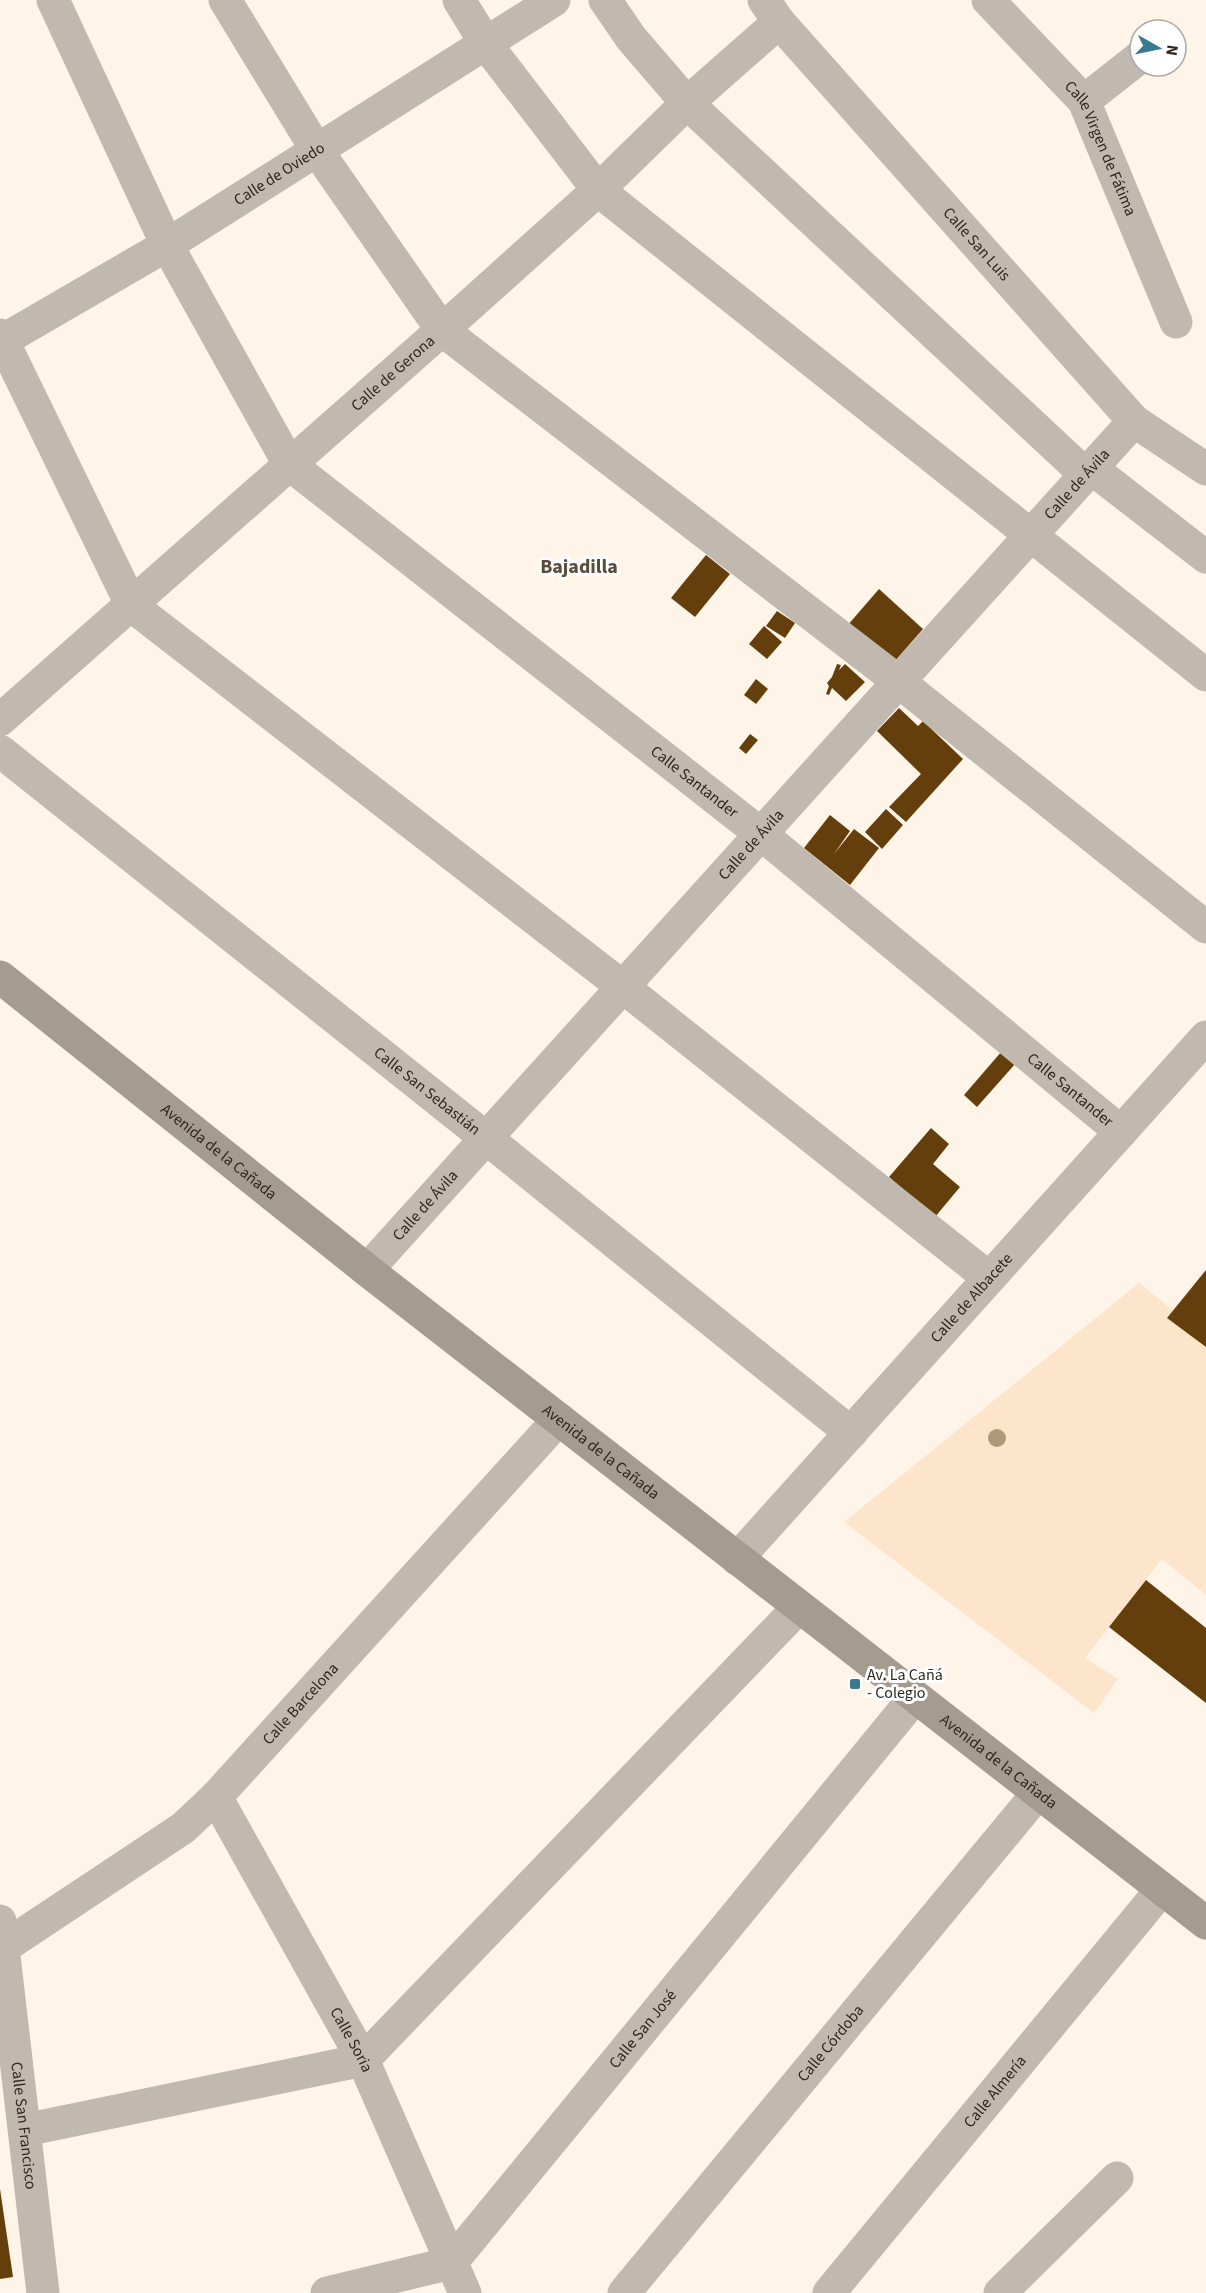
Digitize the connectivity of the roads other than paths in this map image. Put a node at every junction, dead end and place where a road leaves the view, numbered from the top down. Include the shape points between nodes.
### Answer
1 (53, 0) edge
2 (225, 0) edge
3 (459, 0) edge
4 (554, 0) edge
5 (605, 0) edge
6 (988, 0) edge
7 (771, 11) edge
8 (486, 44) junction
9 (1128, 66) edge
10 (1084, 101) junction
11 (687, 103) junction
12 (316, 149) junction
13 (598, 190) junction
14 (167, 245) junction
15 (1176, 322) dead end
16 (442, 330) junction
17 (1, 339) edge
18 (1134, 421) junction
19 (289, 464) junction
20 (1206, 469) edge
21 (1088, 471) junction
22 (1031, 535) junction
23 (1206, 557) edge
24 (132, 606) junction
25 (1206, 675) edge
26 (898, 681) junction
27 (0, 720) edge
28 (0, 752) edge
29 (761, 834) junction
30 (1206, 927) edge
31 (0, 977) edge
32 (622, 987) junction
33 (1206, 1038) edge
34 (1121, 1132) junction
35 (486, 1138) junction
36 (367, 1270) junction
37 (989, 1278) junction
38 (559, 1419) junction
39 (851, 1433) junction
40 (738, 1559) junction
41 (800, 1607) junction
42 (915, 1697) junction
43 (1038, 1793) junction
44 (216, 1797) junction
45 (1162, 1889) junction
46 (1206, 1923) edge
47 (2, 1934) edge
48 (363, 2060) junction
49 (25, 2130) junction
50 (1117, 2178) dead end
51 (451, 2263) junction
52 (43, 2293) edge
53 (327, 2293) edge
54 (465, 2293) edge
55 (624, 2293) edge
56 (829, 2293) edge
57 (1000, 2293) edge

1 - 14 street
2 - 12 street
3 - 8 street
4 - 8 street, Calle de Oviedo
5 - 11 street via 631,38
6 - 10 street, Calle Virgen de Fátima
7 - 11 street, Calle de Gerona
7 - 18 street, Calle San Luis
8 - 12 street, Calle de Oviedo
8 - 13 street
9 - 10 street
10 - 15 street, Calle Virgen de Fátima
11 - 13 street, Calle de Gerona
11 - 21 street
12 - 14 street, Calle de Oviedo
12 - 16 street
13 - 16 street, Calle de Gerona
13 - 22 street
14 - 17 street, Calle de Oviedo
14 - 19 street
16 - 19 street, Calle de Gerona
16 - 26 street
17 - 24 street
18 - 20 street, Calle San Luis
18 - 21 street, Calle de Ávila
19 - 24 street, Calle de Gerona
19 - 29 street, Calle Santander
21 - 22 street, Calle de Ávila
21 - 23 street
22 - 25 street
22 - 26 street, Calle de Ávila
24 - 27 street, Calle de Gerona
24 - 32 street
26 - 29 street, Calle de Ávila
26 - 30 street
28 - 35 street, Calle San Sebastián
29 - 32 street, Calle de Ávila
29 - 34 street, Calle Santander
31 - 36 street, Avenida de la Cañada
32 - 35 street, Calle de Ávila
32 - 37 street
33 - 34 street, Calle de Albacete
34 - 37 street, Calle de Albacete
35 - 36 street, Calle de Ávila
35 - 39 street, Calle San Sebastián
36 - 38 street, Avenida de la Cañada
37 - 39 street, Calle de Albacete
38 - 40 street, Avenida de la Cañada
38 - 44 street, Calle Barcelona
39 - 40 street, Calle de Albacete
40 - 41 street, Avenida de la Cañada
41 - 42 street, Avenida de la Cañada
41 - 48 street
42 - 43 street, Avenida de la Cañada
42 - 51 street, Calle San José
43 - 45 street, Avenida de la Cañada
43 - 55 street, Calle Córdoba
44 - 47 street, Calle Barcelona via 183,1828
44 - 48 street, Calle Soria
45 - 46 street, Avenida de la Cañada
45 - 56 street, Calle Almería
47 - 49 street, Calle San Francisco
48 - 49 street
48 - 51 street, Calle Soria
49 - 52 street, Calle San Francisco
50 - 57 street
51 - 53 street
51 - 54 street, Calle Soria

